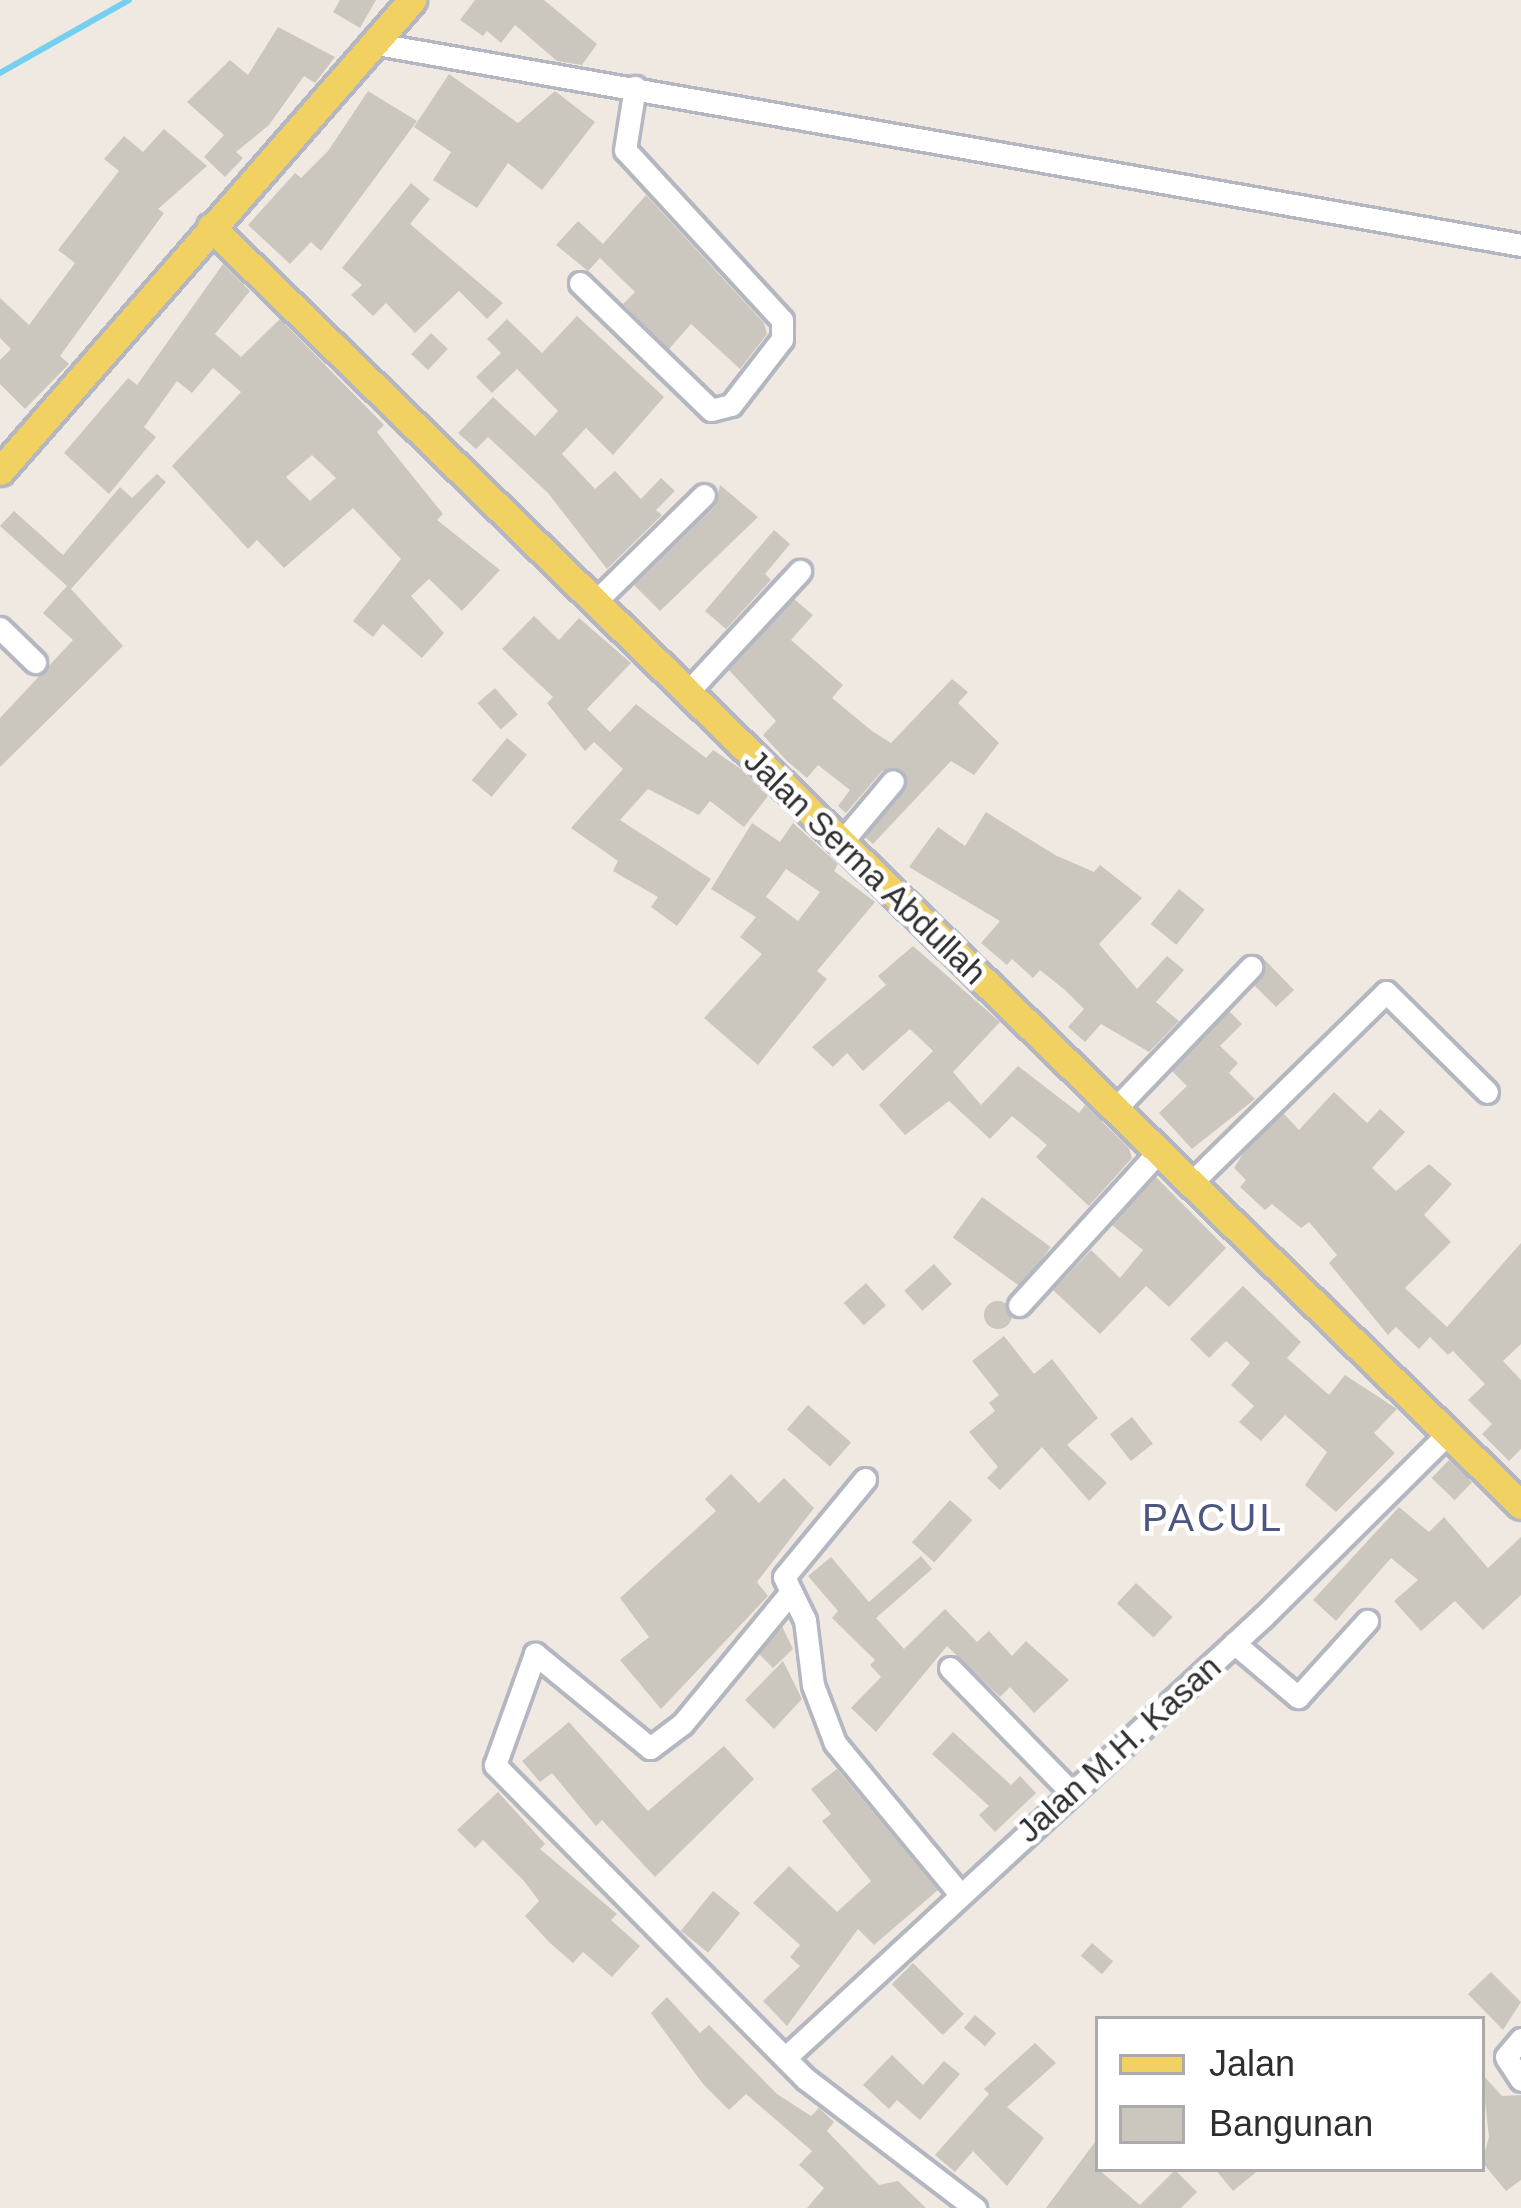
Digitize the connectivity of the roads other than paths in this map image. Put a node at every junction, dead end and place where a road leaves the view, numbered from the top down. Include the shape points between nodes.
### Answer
1 (412, 0) edge
2 (371, 43) junction
3 (635, 87) junction
4 (211, 227) junction
5 (1521, 245) edge
6 (580, 283) dead end
7 (0, 471) edge
8 (704, 495) dead end
9 (800, 572) dead end
10 (594, 603) junction
11 (0, 628) edge
12 (34, 662) dead end
13 (686, 694) junction
14 (893, 781) dead end
15 (840, 844) junction
16 (1251, 967) dead end
17 (1487, 1092) dead end
18 (1115, 1109) junction
19 (1159, 1151) junction
20 (1191, 1183) junction
21 (1019, 1305) dead end
22 (1448, 1433) junction
23 (865, 1478) dead end
24 (1521, 1505) edge
25 (791, 1592) junction
26 (1367, 1621) dead end
27 (1234, 1643) junction
28 (950, 1668) dead end
29 (1072, 1793) junction
30 (960, 1894) junction
31 (1521, 2039) edge
32 (784, 2058) junction
33 (1521, 2080) edge
34 (975, 2208) edge

1 - 2 main road
2 - 3 street
2 - 4 main road
3 - 5 street
3 - 6 street via 628,155 784,332 731,405 711,410
4 - 7 main road
4 - 10 main road, Jalan Serma Abdullah
8 - 10 street
9 - 13 street
10 - 13 main road, Jalan Serma Abdullah
11 - 12 street
13 - 15 main road, Jalan Serma Abdullah
14 - 15 street
15 - 18 main road, Jalan Serma Abdullah
16 - 18 street
17 - 20 street via 1386,992
18 - 19 main road, Jalan Serma Abdullah
19 - 20 main road, Jalan Serma Abdullah
19 - 21 street
20 - 22 main road, Jalan Serma Abdullah
22 - 24 main road, Jalan Serma Abdullah
22 - 27 street, Jalan M.H. Kasan
23 - 25 street via 786,1569
25 - 30 street via 836,1743
25 - 32 street via 682,1724 650,1748 536,1654 495,1765
26 - 27 street via 1298,1697
27 - 29 street, Jalan M.H. Kasan
28 - 29 street
29 - 30 street, Jalan M.H. Kasan
30 - 32 street, Jalan M.H. Kasan
31 - 33 street via 1506,2057
32 - 34 street

